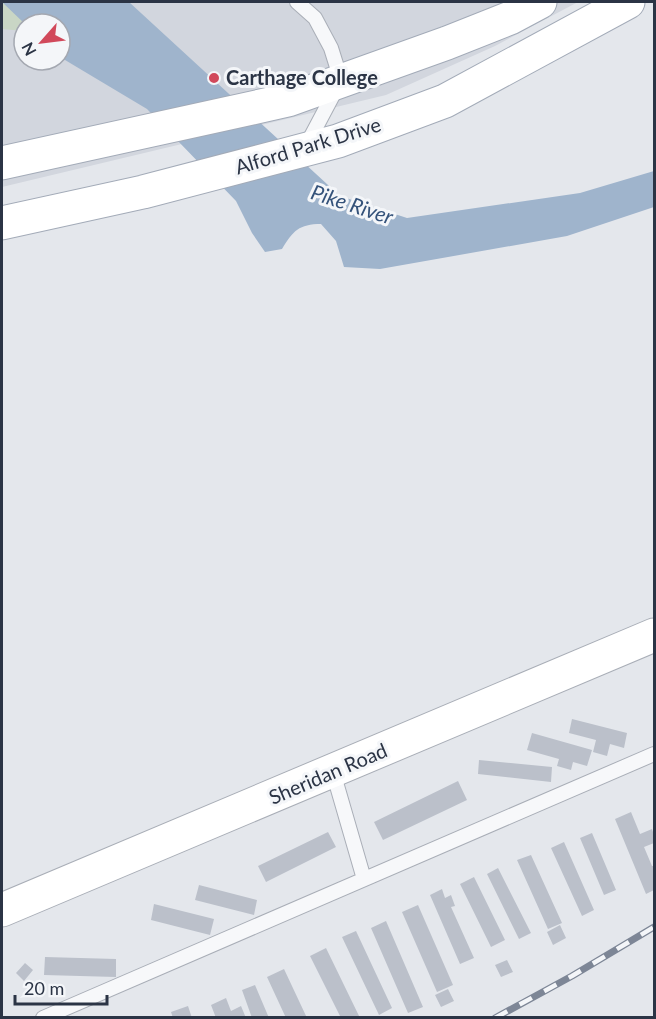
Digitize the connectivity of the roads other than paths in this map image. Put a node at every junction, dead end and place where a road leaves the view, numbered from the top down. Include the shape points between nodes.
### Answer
1 (297, 2) edge
2 (540, 2) edge
3 (628, 2) edge
4 (340, 80) junction
5 (304, 151) junction
6 (2, 163) edge
7 (2, 223) edge
8 (654, 635) edge
9 (654, 754) edge
10 (333, 772) junction
11 (364, 879) junction
12 (2, 910) edge
13 (43, 1017) edge

1 - 4 lane via 315,18 331,48
2 - 4 main road via 447,43
3 - 5 main road, Alford Park Drive via 445,101
4 - 5 lane
4 - 6 main road via 288,100
5 - 7 main road, Alford Park Drive
8 - 10 main road, Sheridan Road
9 - 11 lane
10 - 11 lane
10 - 12 main road, Sheridan Road
11 - 13 lane

